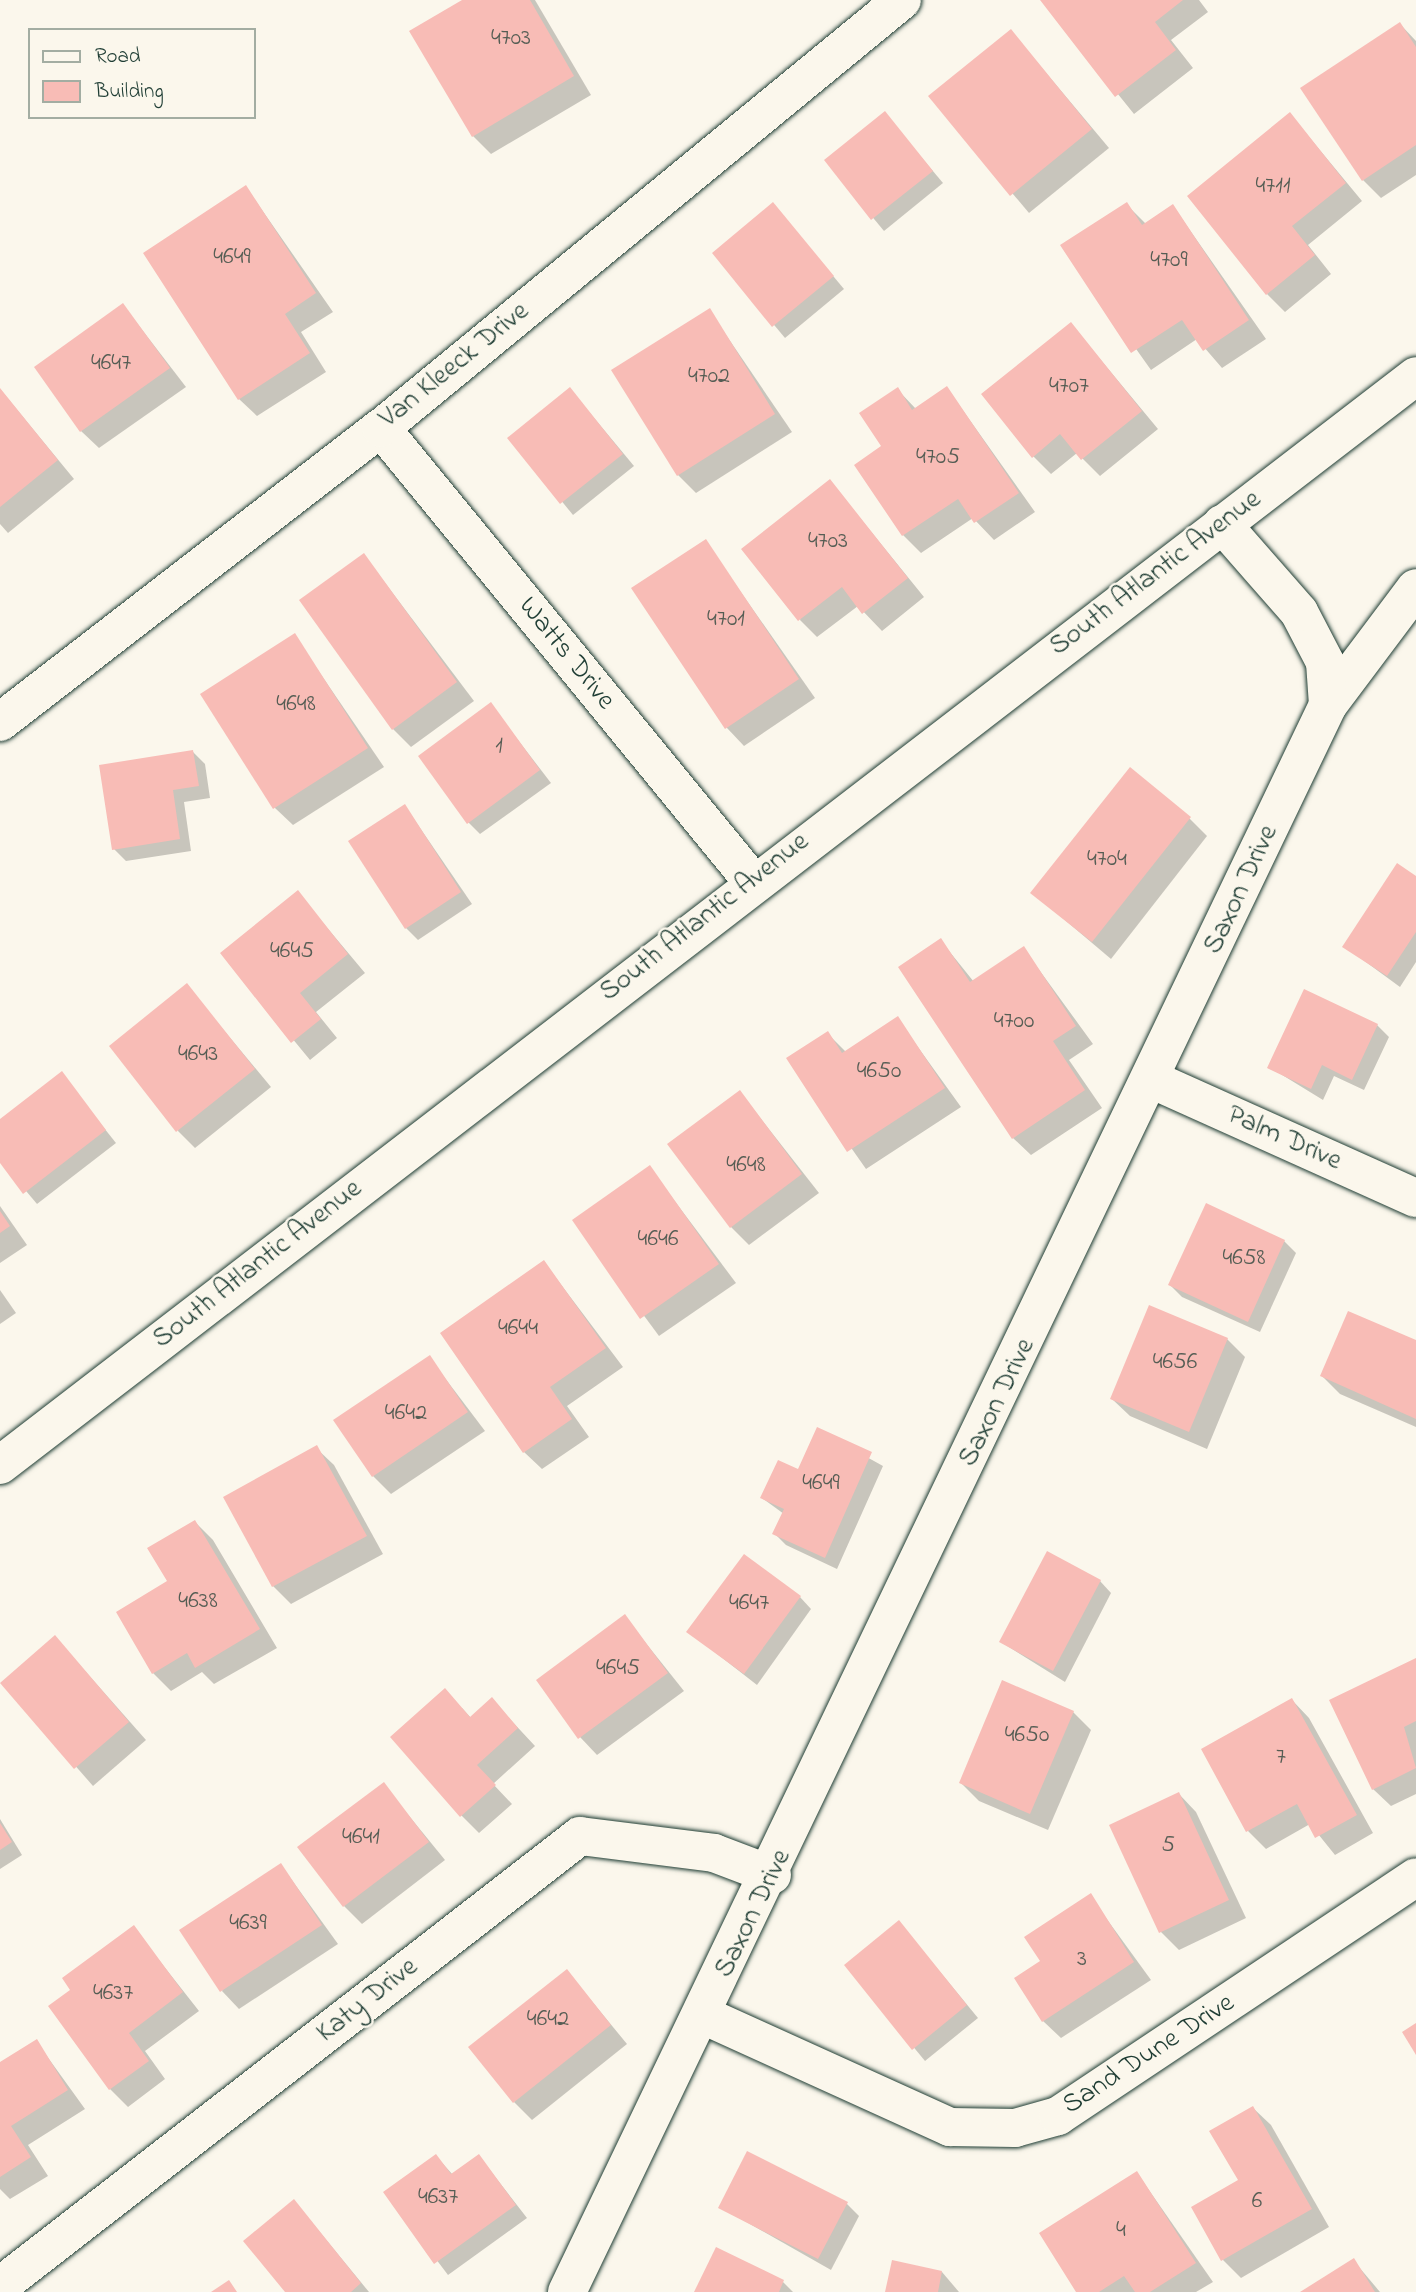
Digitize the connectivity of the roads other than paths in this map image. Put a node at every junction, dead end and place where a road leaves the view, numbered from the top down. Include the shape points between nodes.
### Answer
1 (902, 0) edge
2 (1416, 376) edge
3 (381, 428) junction
4 (1222, 524) junction
5 (1416, 588) edge
6 (1328, 705) junction
7 (0, 722) edge
8 (752, 881) junction
9 (1153, 1080) junction
10 (1416, 1198) edge
11 (0, 1465) edge
12 (772, 1875) junction
13 (1416, 1877) edge
14 (705, 2016) junction
15 (0, 2286) edge
16 (567, 2292) edge

1 - 3 street, Van Kleeck Drive
2 - 4 street, South Atlantic Avenue
3 - 7 street, Van Kleeck Drive
3 - 8 street, Watts Drive
4 - 6 street, Saxon Drive via 1300,612 1325,662
4 - 8 street, South Atlantic Avenue
5 - 6 street
6 - 9 street, Saxon Drive
8 - 11 street, South Atlantic Avenue
9 - 10 street, Palm Drive
9 - 12 street, Saxon Drive
12 - 14 street, Saxon Drive
12 - 15 street, Katy Drive via 714,1853 580,1836
13 - 14 street, Sand Dune Drive via 1058,2116 1015,2128 950,2127
14 - 16 street, Saxon Drive

